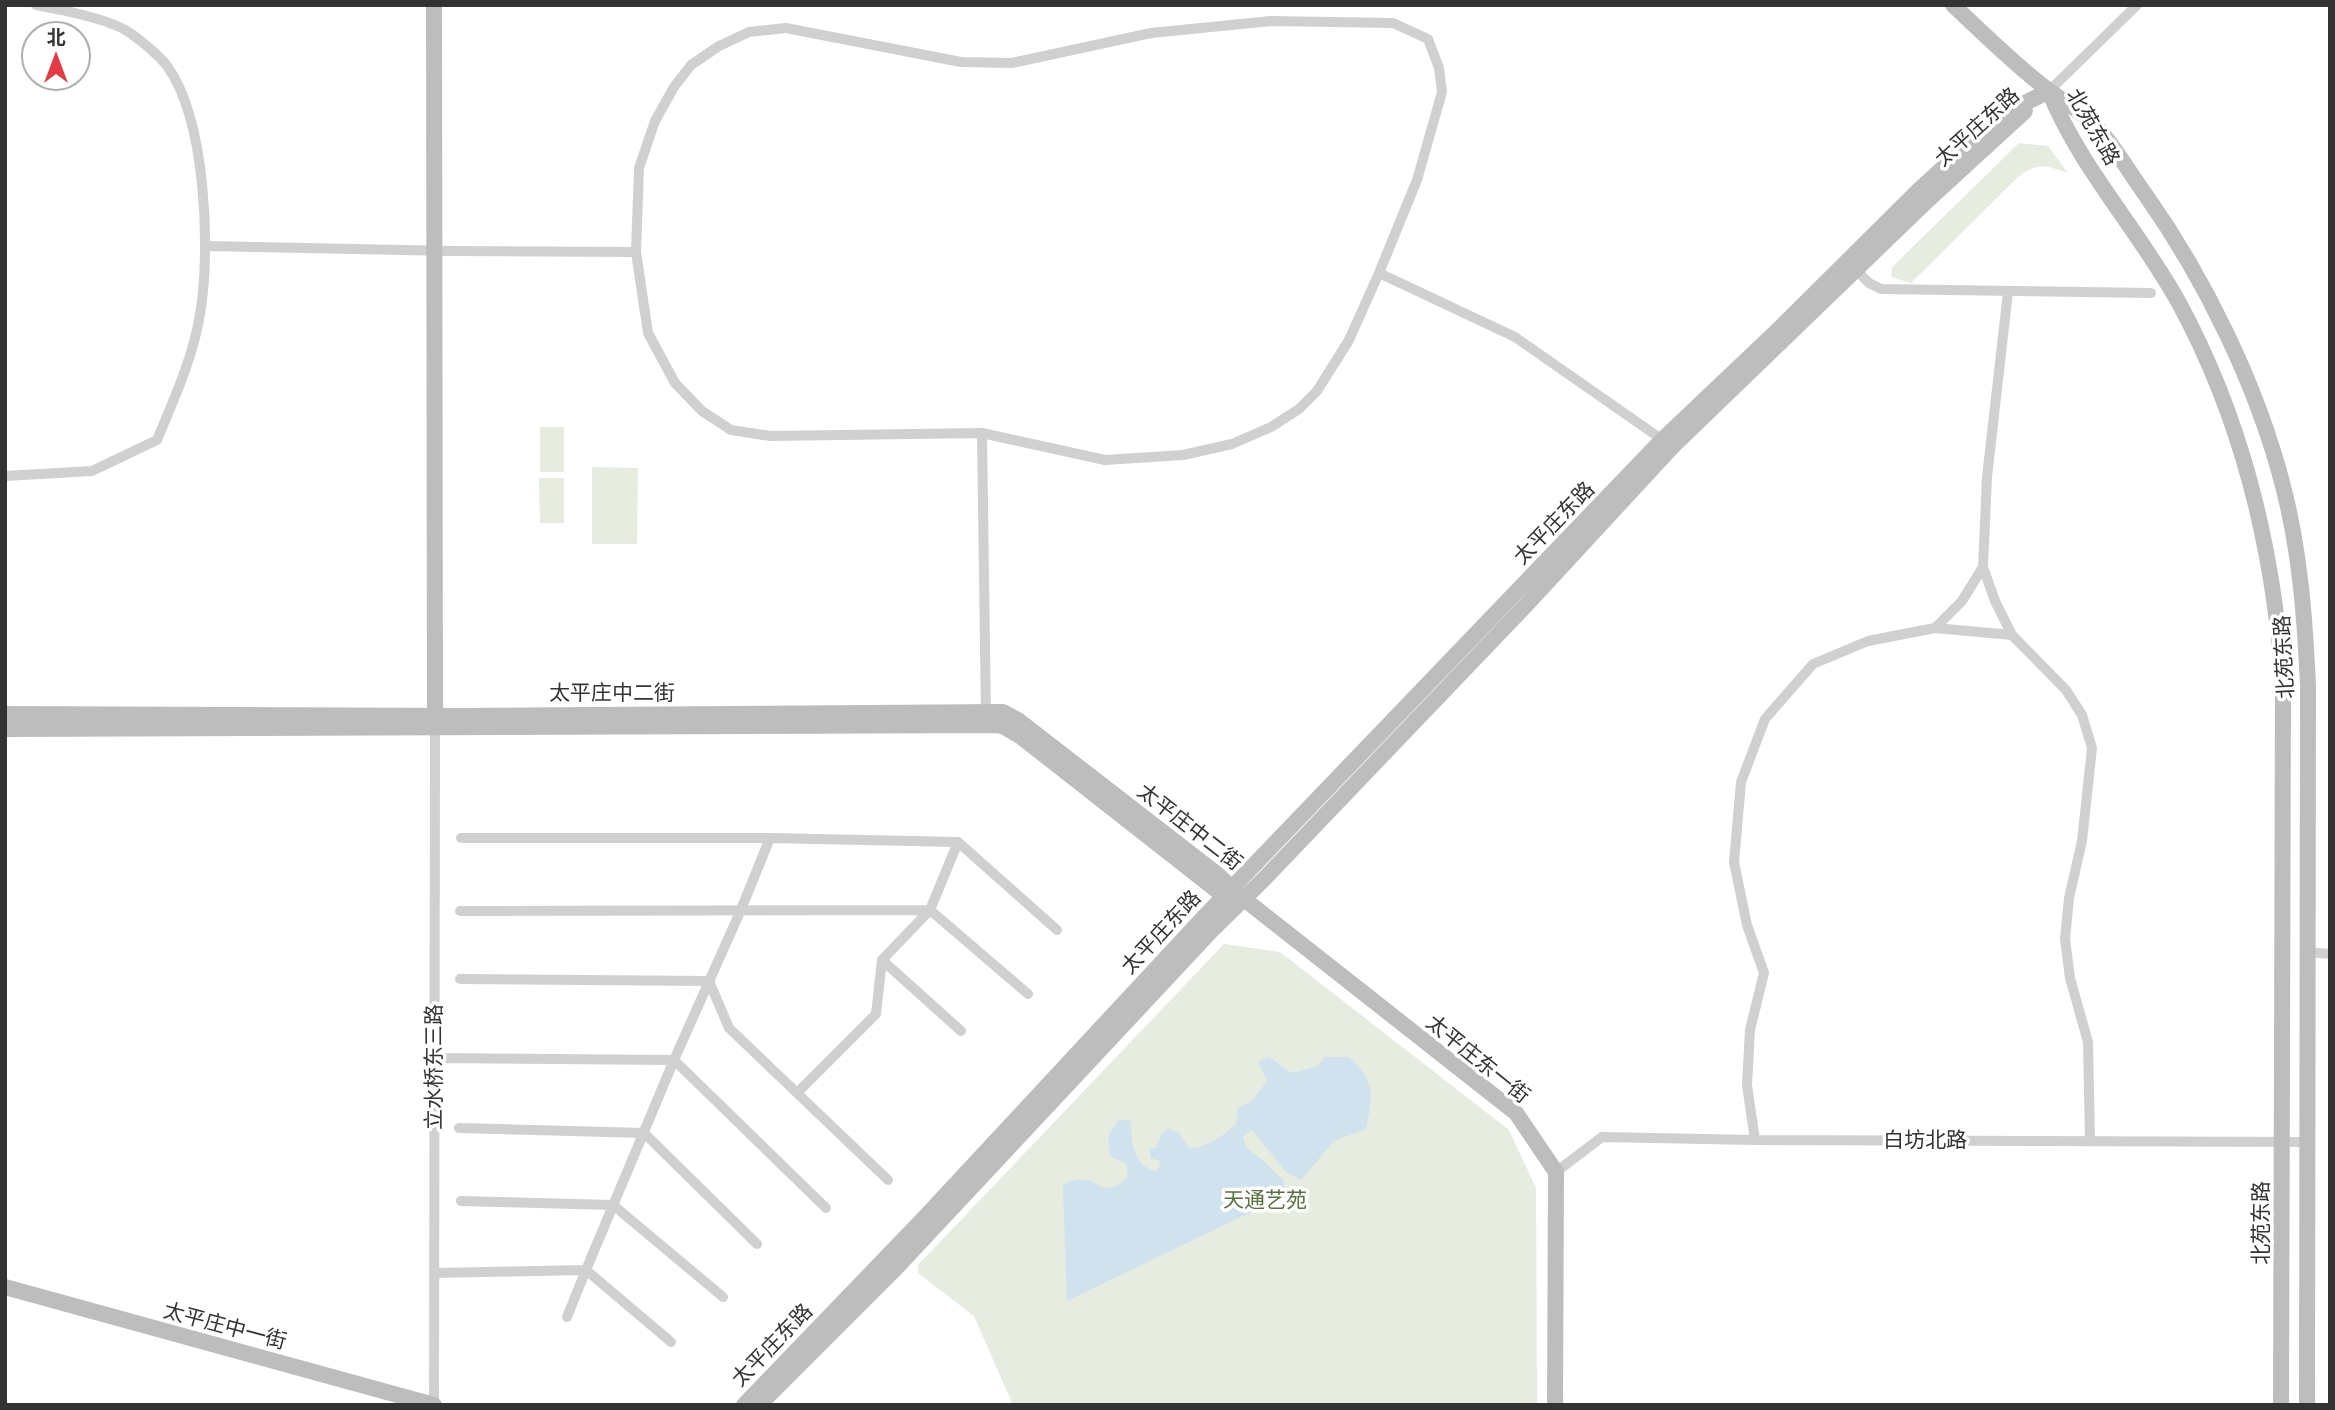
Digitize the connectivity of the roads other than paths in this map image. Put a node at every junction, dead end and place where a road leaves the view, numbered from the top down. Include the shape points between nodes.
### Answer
1 (36, 5) edge
2 (434, 5) edge
3 (1953, 5) edge
4 (2137, 5) edge
5 (2049, 91) junction
6 (207, 246) junction
7 (434, 251) junction
8 (636, 252) junction
9 (1852, 265) junction
10 (1379, 273) junction
11 (2008, 292) junction
12 (2151, 293) dead end
13 (982, 433) junction
14 (1667, 443) junction
15 (5, 476) edge
16 (1983, 567) junction
17 (1936, 628) junction
18 (2012, 635) junction
19 (5, 714) edge
20 (986, 717) junction
21 (435, 722) junction
22 (5, 729) edge
23 (461, 838) dead end
24 (770, 838) junction
25 (958, 842) junction
26 (1234, 894) junction
27 (930, 910) junction
28 (460, 911) dead end
29 (740, 912) junction
30 (1057, 930) dead end
31 (2307, 952) junction
32 (2330, 954) edge
33 (882, 960) junction
34 (460, 979) dead end
35 (709, 981) junction
36 (1028, 994) dead end
37 (961, 1031) dead end
38 (434, 1058) junction
39 (674, 1060) junction
40 (797, 1093) junction
41 (459, 1128) dead end
42 (643, 1133) junction
43 (1755, 1140) junction
44 (2090, 1141) junction
45 (2282, 1142) junction
46 (2307, 1142) junction
47 (1556, 1172) junction
48 (888, 1180) dead end
49 (461, 1201) dead end
50 (613, 1205) junction
51 (826, 1208) dead end
52 (757, 1244) dead end
53 (586, 1270) junction
54 (434, 1273) junction
55 (5, 1287) edge
56 (723, 1297) dead end
57 (567, 1317) dead end
58 (671, 1342) dead end
59 (434, 1405) edge
60 (744, 1405) edge
61 (759, 1405) edge
62 (1555, 1405) edge
63 (2281, 1405) edge
64 (2306, 1405) edge

1 - 6 street via 126,30 167,66 183,98 196,144
2 - 7 main road
3 - 5 main road
4 - 5 street
5 - 9 main road, 太平庄东路
5 - 31 main road, 北苑东路 via 2096,126 2164,222 2210,304 2267,428 2288,513 2305,616
5 - 45 main road, 北苑东路 via 2075,146 2179,303 2236,434 2268,556 2279,619 2283,685
6 - 7 street
6 - 15 street via 200,315 182,379 157,440 92,471
7 - 8 street
7 - 21 main road
8 - 10 street via 639,168 655,121 691,65 749,33 786,28 961,62 1012,63 1151,33 1270,21 1393,23 1428,39 1442,92 1417,180
8 - 13 street via 648,333 675,383 702,411 730,429 770,436
9 - 11 street via 1881,289
9 - 14 main road, 太平庄东路
10 - 13 street via 1349,340 1317,391 1299,409 1232,444 1183,455 1105,460
10 - 14 street via 1515,337
11 - 12 street
11 - 16 street via 1987,477
13 - 20 street
14 - 26 main road, 太平庄东路
16 - 17 street via 1962,601
16 - 18 street
17 - 18 street
17 - 43 street via 1868,641 1812,664 1765,719 1741,782 1734,862 1747,925 1764,973 1750,1030 1747,1085
18 - 44 street via 2066,690 2082,715 2092,748 2065,939 2070,978 2088,1042
19 - 21 main road, 太平庄中二街
20 - 21 main road, 太平庄中二街
20 - 26 main road, 太平庄中二街 via 1003,712 1018,720
21 - 22 main road, 太平庄中二街
21 - 38 street, 立水桥东三路
23 - 24 street
24 - 25 street
24 - 29 street
25 - 27 street
25 - 30 street
26 - 47 main road, 太平庄东一街 via 1516,1113
26 - 60 main road, 太平庄东路
26 - 61 main road, 太平庄东路 via 1201,941 897,1267
27 - 29 street
27 - 33 street
27 - 36 street
28 - 29 street
29 - 35 street
31 - 32 street
31 - 46 main road, 北苑东路
33 - 37 street
33 - 40 street via 876,1014
34 - 35 street
35 - 39 street
35 - 40 street via 729,1028
38 - 39 street
38 - 54 street, 立水桥东三路
39 - 42 street
39 - 51 street
40 - 48 street
41 - 42 street
42 - 50 street
42 - 52 street
43 - 44 street, 白坊北路
43 - 47 street, 白坊北路 via 1602,1137
44 - 45 street, 白坊北路
45 - 46 street, 白坊北路
45 - 63 main road, 北苑东路
46 - 64 main road, 北苑东路
47 - 62 main road
49 - 50 street
50 - 53 street
50 - 56 street
53 - 54 street
53 - 57 street
53 - 58 street
54 - 59 street, 立水桥东三路
55 - 59 main road, 太平庄中一街

